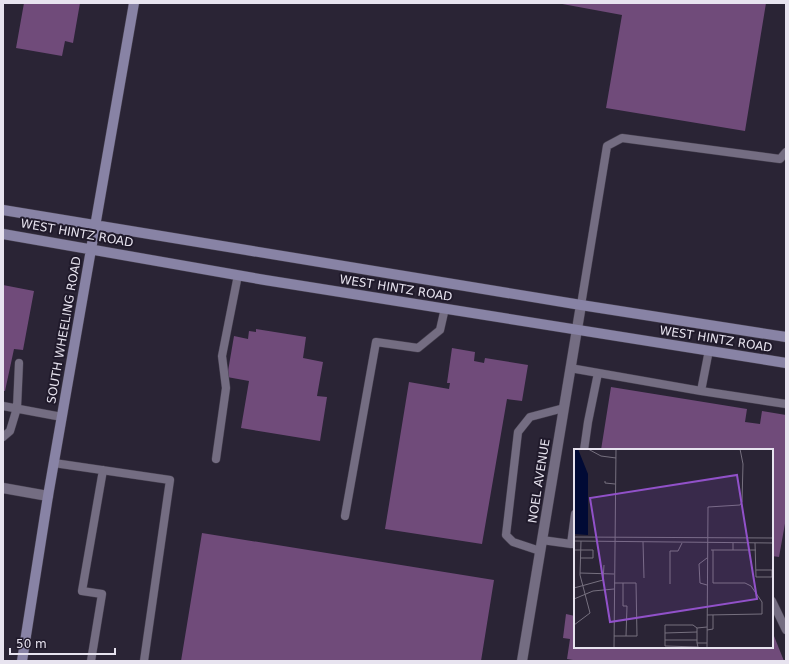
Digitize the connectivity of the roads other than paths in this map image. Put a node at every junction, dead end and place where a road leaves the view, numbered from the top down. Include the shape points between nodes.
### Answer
1 (134, 3) edge
2 (786, 152) edge
3 (3, 210) edge
4 (96, 224) junction
5 (3, 234) edge
6 (92, 248) junction
7 (238, 275) junction
8 (580, 305) junction
9 (445, 308) junction
10 (577, 330) junction
11 (786, 337) edge
12 (709, 350) junction
13 (19, 363) dead end
14 (786, 363) edge
15 (570, 368) junction
16 (598, 373) junction
17 (701, 391) junction
18 (786, 404) edge
19 (3, 406) edge
20 (17, 408) junction
21 (564, 408) junction
22 (62, 417) junction
23 (3, 438) edge
24 (584, 449) edge
25 (216, 460) dead end
26 (54, 463) junction
27 (103, 470) junction
28 (3, 488) edge
29 (48, 496) junction
30 (345, 516) dead end
31 (574, 529) edge
32 (542, 540) junction
33 (573, 544) edge
34 (540, 552) junction
35 (773, 603) edge
36 (786, 630) edge
37 (22, 661) edge
38 (91, 661) edge
39 (144, 661) edge
40 (522, 661) edge

1 - 4 main road, SOUTH WHEELING ROAD
2 - 8 lane via 780,158 622,138 608,146
3 - 4 main road, WEST HINTZ ROAD
4 - 6 main road, SOUTH WHEELING ROAD
4 - 8 main road, WEST HINTZ ROAD
5 - 6 main road, WEST HINTZ ROAD
6 - 7 main road, WEST HINTZ ROAD
6 - 22 main road, SOUTH WHEELING ROAD
7 - 9 main road, WEST HINTZ ROAD
7 - 25 lane via 222,356 226,388
8 - 10 street, NOEL AVENUE
8 - 11 main road, WEST HINTZ ROAD
9 - 10 main road, WEST HINTZ ROAD
9 - 30 lane via 440,330 418,348 376,342
10 - 12 main road, WEST HINTZ ROAD
10 - 15 street, NOEL AVENUE
12 - 14 main road, WEST HINTZ ROAD
12 - 17 lane
13 - 20 lane
15 - 16 lane
15 - 21 street, NOEL AVENUE
16 - 17 lane
16 - 24 lane
17 - 18 lane
19 - 20 lane
20 - 22 lane
20 - 23 lane via 10,431
21 - 32 street, NOEL AVENUE
21 - 34 lane via 530,417 518,432 506,535 513,542
22 - 26 main road, SOUTH WHEELING ROAD
26 - 27 lane
26 - 29 main road, SOUTH WHEELING ROAD
27 - 38 lane via 82,591 102,594
27 - 39 lane via 170,480
28 - 29 street
29 - 37 main road, SOUTH WHEELING ROAD
31 - 33 lane
32 - 33 lane
32 - 34 street, NOEL AVENUE
34 - 40 street, NOEL AVENUE
35 - 36 lane

